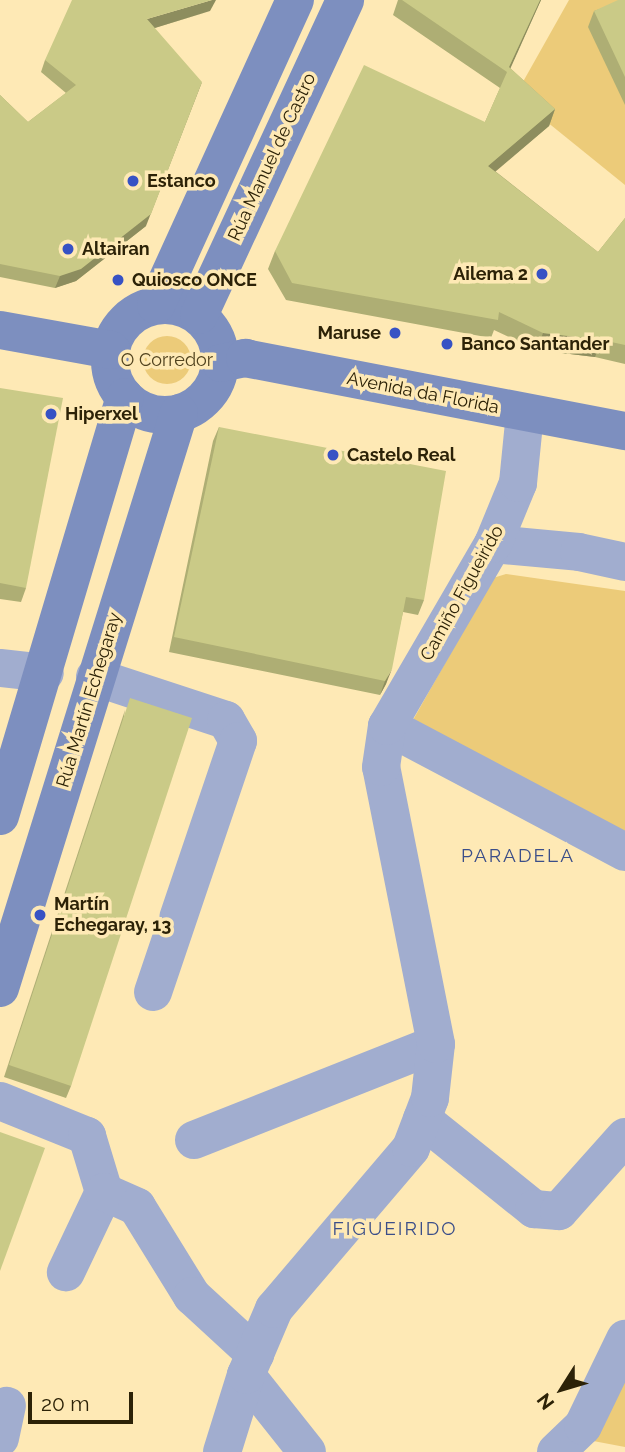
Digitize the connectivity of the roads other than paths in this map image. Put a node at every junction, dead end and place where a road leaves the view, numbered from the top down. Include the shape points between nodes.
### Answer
1 (295, 0) edge
2 (345, 0) edge
3 (156, 305) junction
4 (199, 315) junction
5 (0, 330) edge
6 (111, 350) junction
7 (221, 363) junction
8 (125, 397) junction
9 (179, 413) junction
10 (525, 413) junction
11 (625, 431) edge
12 (493, 544) junction
13 (625, 562) edge
14 (0, 668) edge
15 (45, 673) junction
16 (95, 677) junction
17 (387, 726) junction
18 (0, 816) edge
19 (625, 852) edge
20 (0, 988) edge
21 (153, 992) dead end
22 (436, 1044) junction
23 (0, 1101) edge
24 (422, 1119) junction
25 (625, 1137) edge
26 (194, 1140) dead end
27 (104, 1192) junction
28 (66, 1272) dead end
29 (625, 1339) edge
30 (251, 1364) junction
31 (222, 1452) edge
32 (307, 1452) edge
33 (556, 1452) edge

1 - 3 main road
2 - 4 main road, Rúa Manuel de Castro
3 - 4 main road via 171,304
3 - 6 main road via 126,320
4 - 7 main road via 211,328
5 - 6 main road
6 - 8 main road via 115,383
7 - 9 main road via 208,395
7 - 10 main road, Avenida da Florida via 245,358
8 - 9 main road via 150,412
8 - 15 main road
9 - 16 main road, Rúa Martín Echegaray
10 - 11 main road, Avenida da Florida
10 - 12 street, Camiño Figueirido via 518,483
12 - 13 street via 579,552
12 - 17 street, Camiño Figueirido
14 - 15 street
15 - 18 main road
16 - 20 main road, Rúa Martín Echegaray
16 - 21 street via 226,720 238,741
17 - 19 street
17 - 22 street, Camiño Figueirido via 381,768
22 - 24 street, Camiño Figueirido via 430,1098
22 - 26 street
23 - 27 street via 87,1136
24 - 25 street via 534,1209 559,1211
24 - 30 street, Camiño Figueirido via 411,1148 274,1309
27 - 28 street
27 - 30 street via 137,1207 192,1296
29 - 33 street via 583,1426
30 - 31 street, Camiño Figueirido
30 - 32 street

